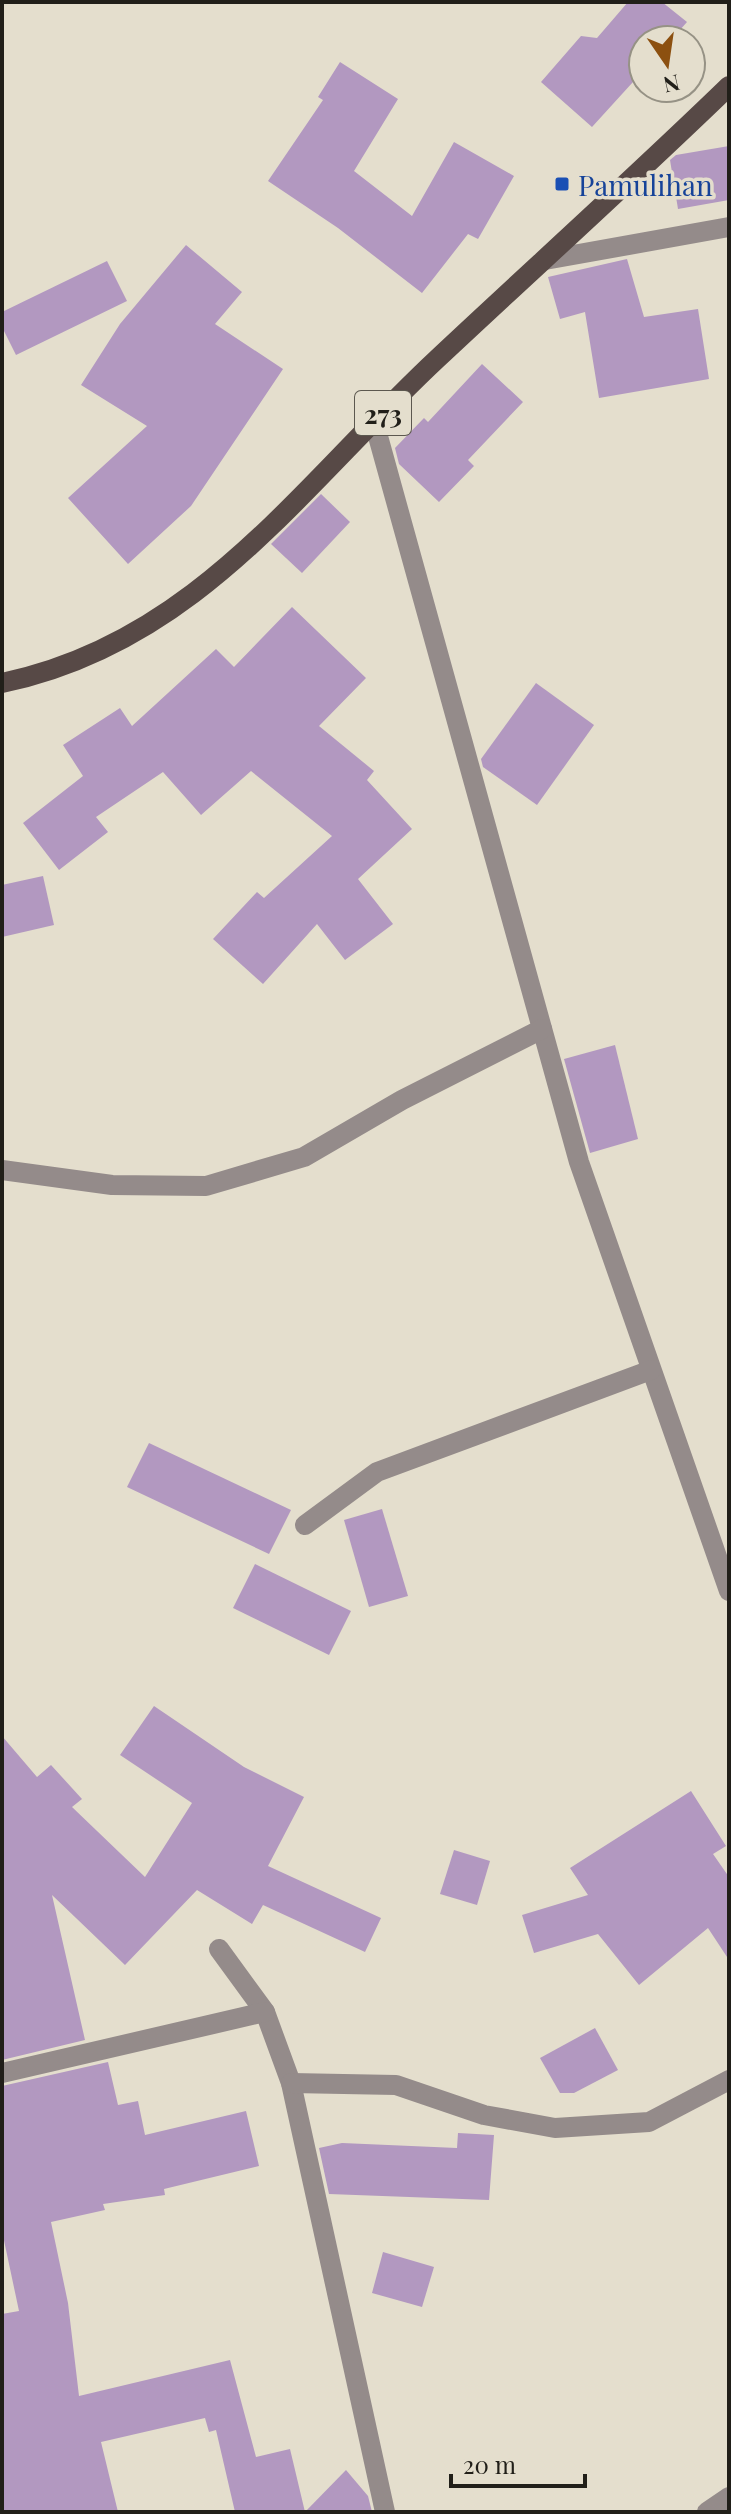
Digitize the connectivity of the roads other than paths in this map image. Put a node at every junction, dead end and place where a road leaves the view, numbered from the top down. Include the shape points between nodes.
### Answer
1 (729, 86) edge
2 (729, 227) edge
3 (545, 260) junction
4 (374, 422) junction
5 (2, 683) edge
6 (542, 1029) junction
7 (2, 1170) edge
8 (651, 1370) junction
9 (305, 1525) dead end
10 (729, 1591) edge
11 (219, 1949) dead end
12 (265, 2012) junction
13 (2, 2073) edge
14 (729, 2080) edge
15 (291, 2083) junction
16 (729, 2497) edge
17 (385, 2512) edge
18 (707, 2512) edge

1 - 3 main road, 273
2 - 3 street
3 - 4 main road, 273
4 - 5 main road, 273 via 188,601 80,660
4 - 6 street
6 - 7 street via 304,1157 206,1186 112,1185
6 - 8 street via 579,1162
8 - 9 street via 377,1472
8 - 10 street
11 - 12 street
12 - 13 street
12 - 15 street
14 - 15 street via 649,2122 555,2128 484,2115 396,2085
15 - 17 street
16 - 18 street

